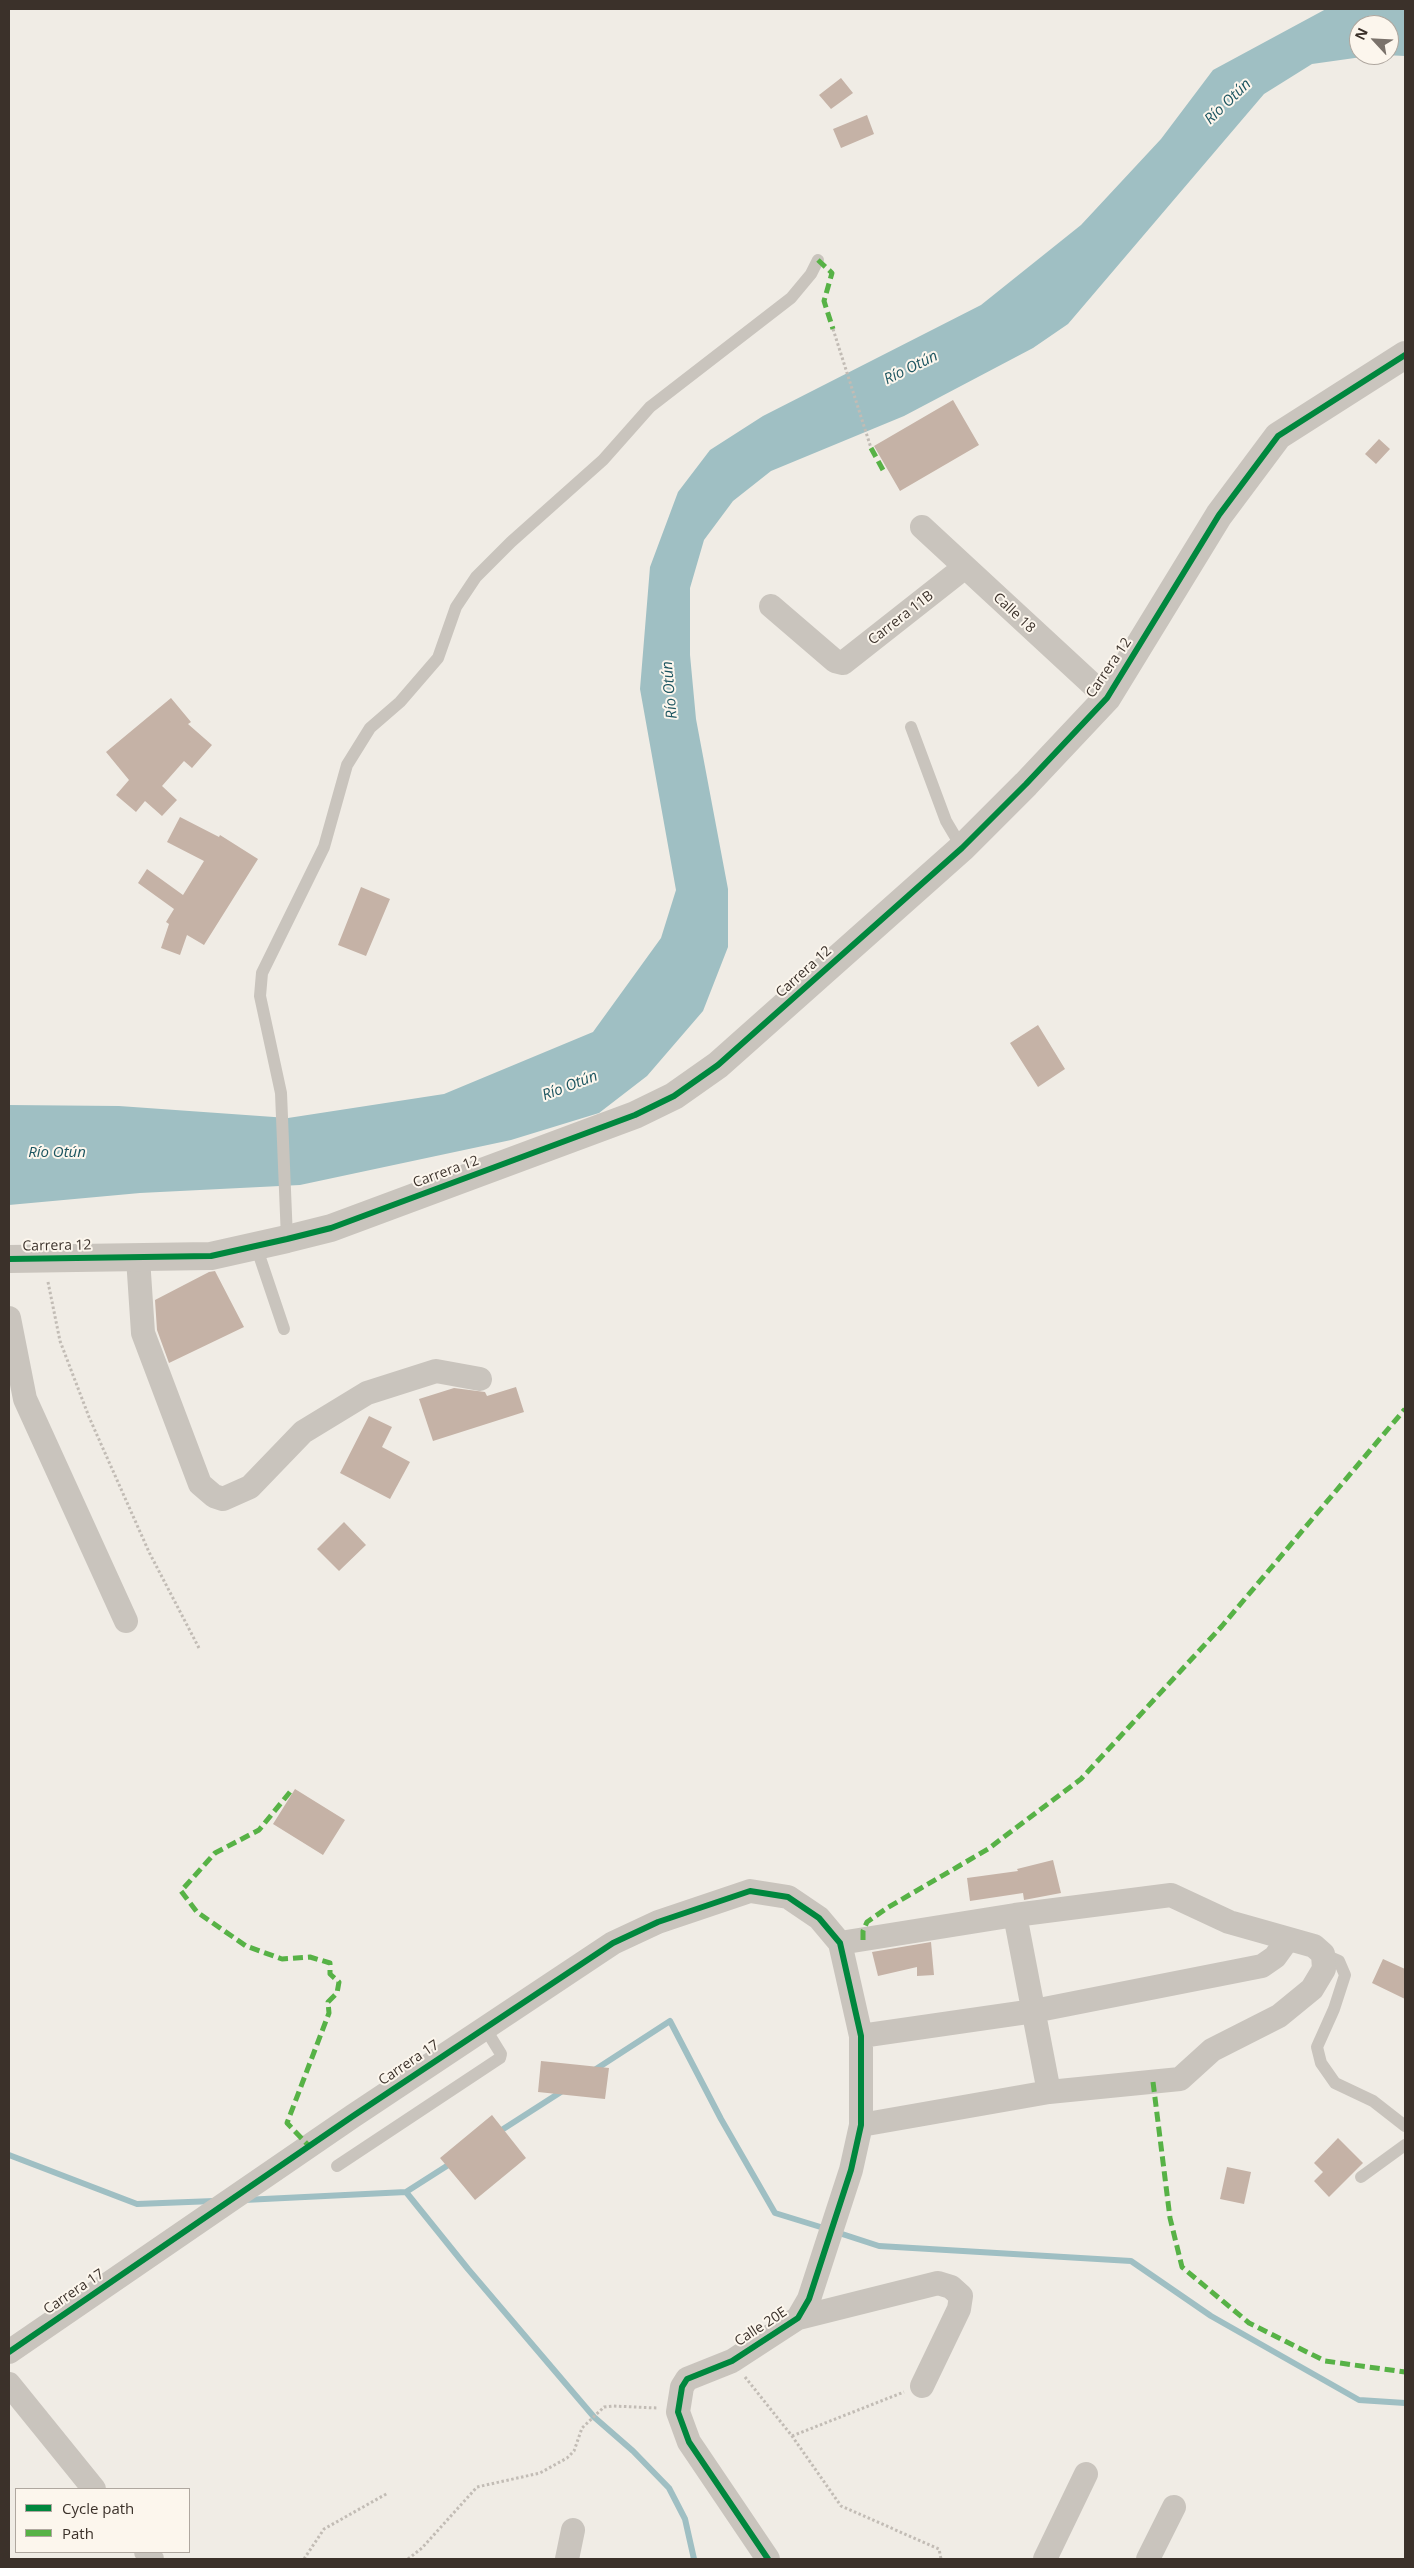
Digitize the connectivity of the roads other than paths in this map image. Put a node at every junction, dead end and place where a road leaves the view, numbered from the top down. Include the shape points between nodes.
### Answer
1 (818, 260) dead end
2 (1405, 355) edge
3 (922, 527) dead end
4 (965, 567) junction
5 (771, 606) dead end
6 (1107, 698) junction
7 (911, 727) dead end
8 (962, 848) junction
9 (287, 1239) junction
10 (256, 1246) junction
11 (138, 1258) junction
12 (9, 1259) edge
13 (9, 1318) edge
14 (284, 1329) dead end
15 (480, 1379) dead end
16 (126, 1621) dead end
17 (1015, 1915) junction
18 (1288, 1939) junction
19 (840, 1944) junction
20 (1323, 1954) junction
21 (1034, 2011) junction
22 (485, 2028) junction
23 (861, 2036) junction
24 (1049, 2092) junction
25 (861, 2125) junction
26 (1405, 2126) edge
27 (1405, 2146) edge
28 (337, 2166) dead end
29 (1361, 2177) dead end
30 (798, 2318) junction
31 (9, 2352) edge
32 (9, 2384) edge
33 (922, 2386) road end
34 (1086, 2474) dead end
35 (93, 2488) edge
36 (1174, 2507) dead end
37 (573, 2530) dead end
38 (566, 2559) edge
39 (768, 2559) edge
40 (1045, 2559) edge
41 (1148, 2559) edge

1 - 9 lane via 812,274 791,298 650,407 603,460 476,577 456,608 438,658 400,702 370,728 347,765 324,847 262,973 260,996 281,1093
2 - 6 street, Carrera 12 via 1278,436 1219,515
3 - 4 street, Calle 18
4 - 5 street, Carrera 11B via 843,663 835,661
4 - 6 street, Calle 18
6 - 8 street, Carrera 12
7 - 8 lane via 946,822
8 - 9 street, Carrera 12 via 718,1065 674,1096 635,1115 349,1221
9 - 10 street, Carrera 12
10 - 11 street, Carrera 12 via 211,1256
10 - 14 lane
11 - 12 street, Carrera 12
11 - 15 street via 143,1333 200,1484 214,1496 223,1499 250,1487 303,1432 367,1393 436,1371
13 - 16 street via 25,1398
17 - 18 street via 1171,1895 1229,1922
17 - 19 street
17 - 21 street
18 - 20 street via 1314,1946
18 - 21 street via 1275,1957 1262,1966
19 - 22 street, Carrera 17 via 819,1918 788,1897 750,1891 658,1922 612,1943
19 - 23 street, Calle 20E
20 - 24 street via 1324,1970 1312,1989 1280,2016 1212,2050 1180,2079
20 - 26 lane via 1339,1961 1345,1975 1317,2047 1321,2063 1335,2083 1373,2101
21 - 23 street
21 - 24 street
22 - 28 lane via 500,2058
22 - 31 street, Carrera 17
23 - 25 street, Calle 20E
24 - 25 street
25 - 30 street, Calle 20E via 851,2170 809,2299
27 - 29 lane
30 - 33 street via 938,2283 951,2287 960,2296 959,2309
30 - 39 street, Calle 20E via 732,2360 686,2379 678,2412 689,2442
32 - 35 street
34 - 40 street
36 - 41 street
37 - 38 street

